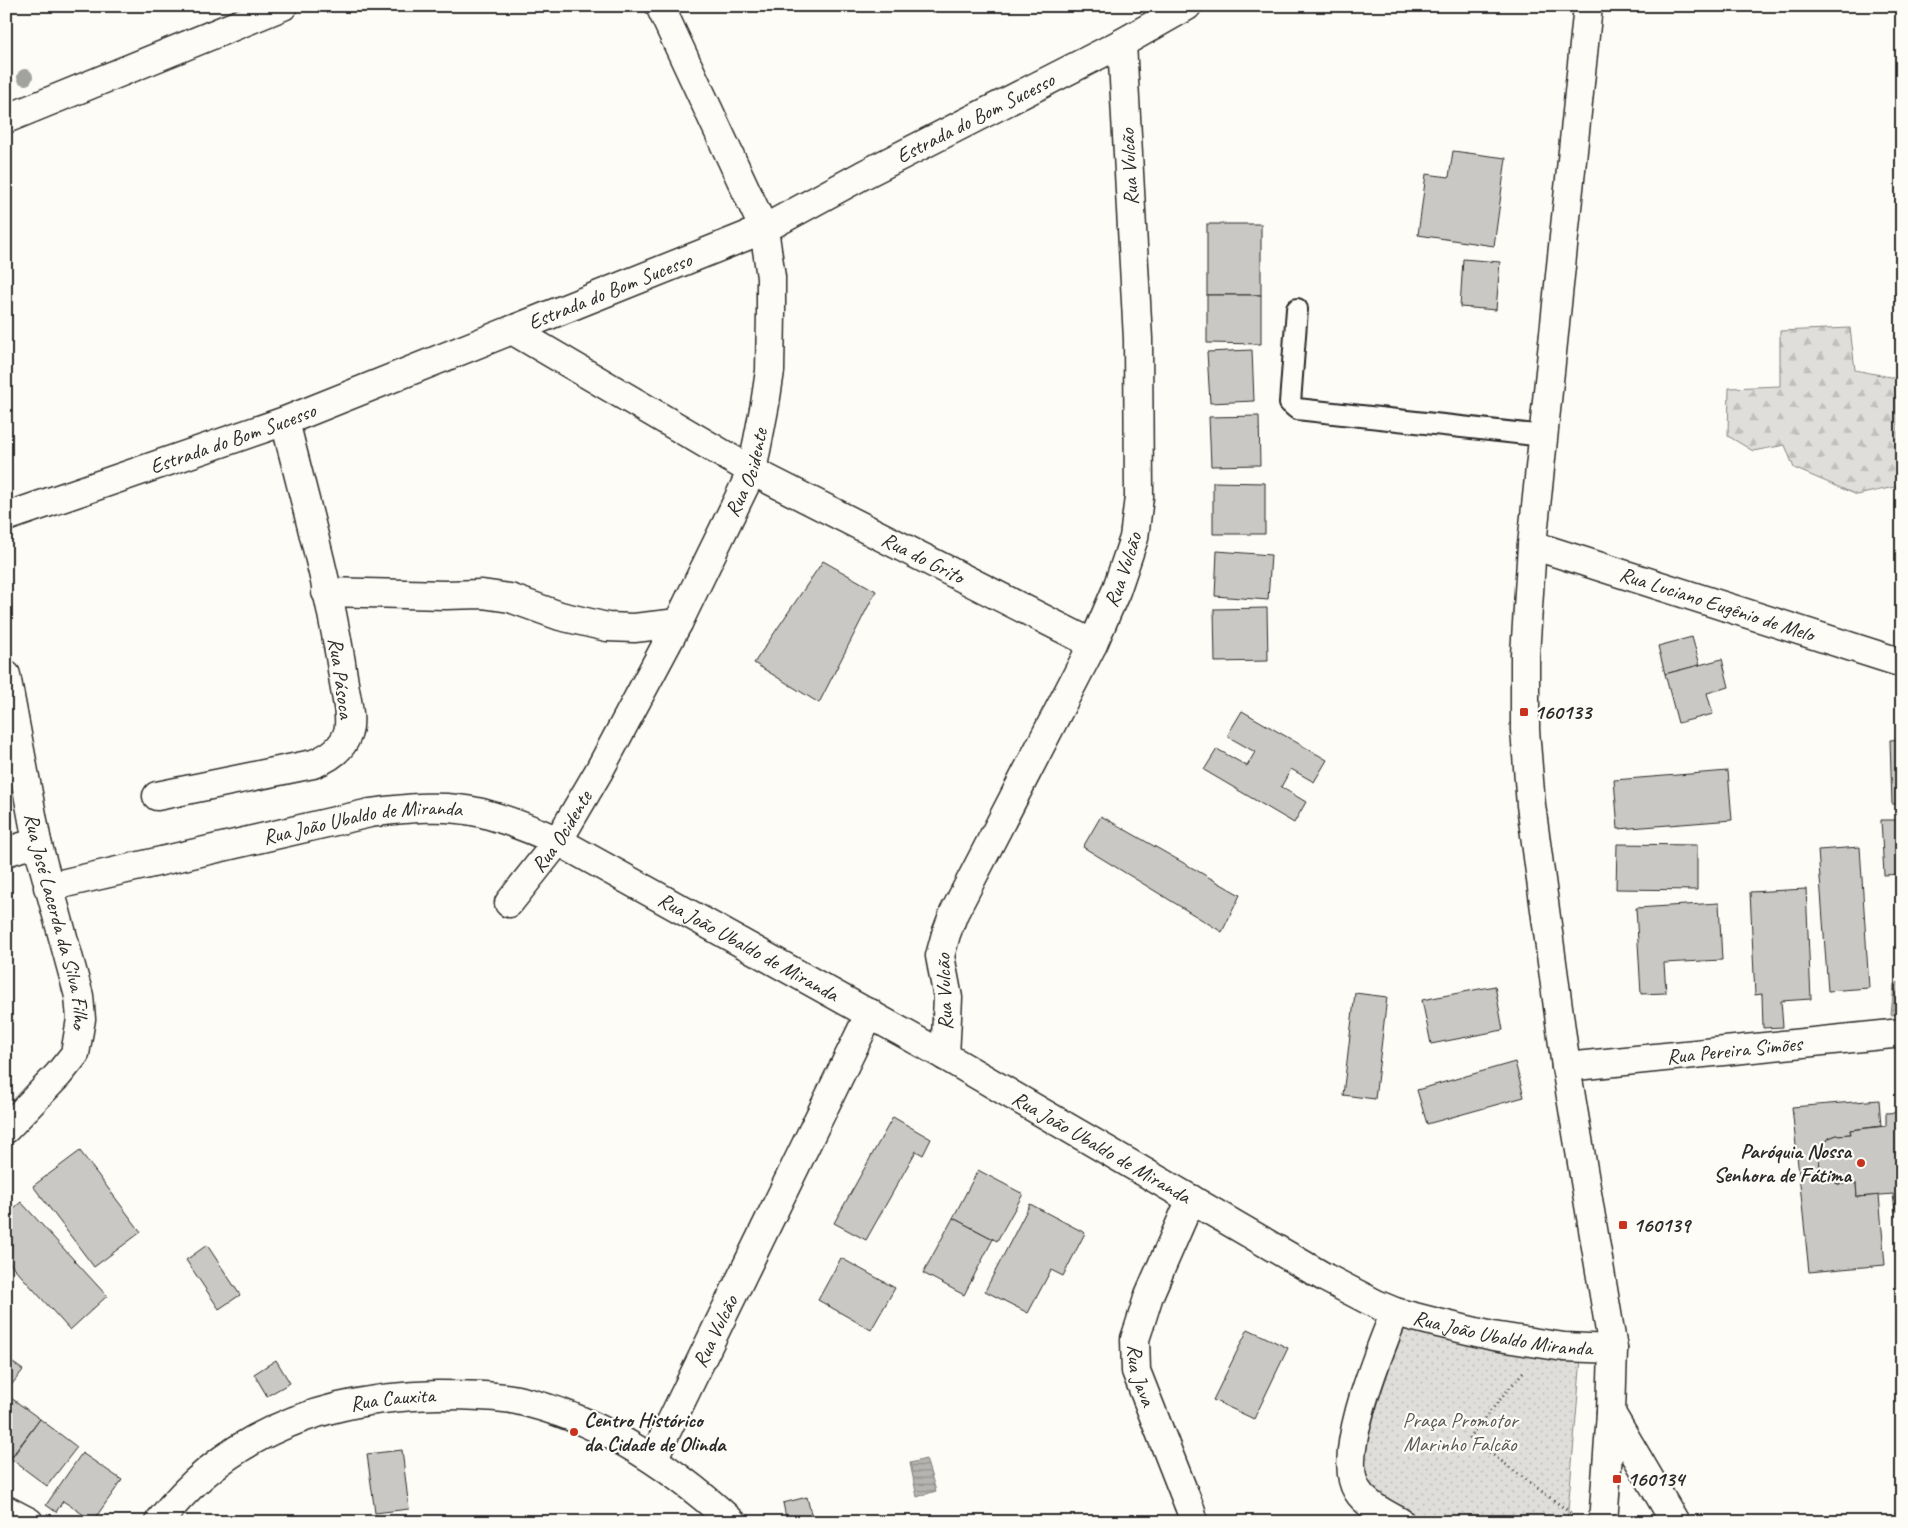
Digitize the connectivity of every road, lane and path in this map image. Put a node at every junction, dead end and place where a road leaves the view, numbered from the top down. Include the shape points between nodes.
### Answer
1 (283, 6) edge
2 (660, 6) edge
3 (1588, 6) edge
4 (1176, 9) edge
5 (1122, 43) junction
6 (6, 119) edge
7 (764, 229) junction
8 (1297, 309) dead end
9 (512, 330) junction
10 (285, 421) junction
11 (1544, 436) junction
12 (752, 471) junction
13 (6, 518) edge
14 (1532, 545) junction
15 (326, 592) junction
16 (678, 623) junction
17 (1093, 644) junction
18 (1902, 663) edge
19 (6, 675) edge
20 (157, 796) dead end
21 (558, 841) junction
22 (37, 842) junction
23 (6, 852) edge
24 (48, 887) junction
25 (509, 903) dead end
26 (870, 1013) junction
27 (1902, 1033) edge
28 (945, 1056) junction
29 (1566, 1067) junction
30 (6, 1129) edge
31 (1191, 1199) junction
32 (1395, 1312) junction
33 (1613, 1349) junction
34 (1528, 1366) dead end
35 (1611, 1413) junction
36 (653, 1459) junction
37 (6, 1510) edge
38 (1576, 1517) dead end
39 (29, 1522) edge
40 (159, 1522) edge
41 (732, 1522) edge
42 (1193, 1522) edge
43 (1400, 1522) edge
44 (1603, 1522) edge
45 (1675, 1522) edge

1 - 6 street
2 - 7 street, Rua Ocidente
3 - 11 street
4 - 5 street, Estrada do Bom Sucesso
5 - 7 street, Estrada do Bom Sucesso
5 - 17 street, Rua Vulcão via 1138,339 1139,497 1134,538
7 - 9 street, Estrada do Bom Sucesso
7 - 12 street, Rua Ocidente via 771,277 770,371
8 - 11 lane via 1290,403 1297,409
9 - 10 street, Estrada do Bom Sucesso
9 - 12 street, Rua do Grito
10 - 13 street, Estrada do Bom Sucesso
10 - 15 street, Rua Pásoca
11 - 14 street
12 - 16 street, Rua Ocidente
12 - 17 street, Rua do Grito
14 - 18 street, Rua Luciano Eugênio de Melo
14 - 29 street via 1525,655 1525,730 1533,824
15 - 16 street via 482,594 510,598 560,616 607,627 634,628
15 - 20 street, Rua Pásoca via 348,708 348,731 343,744 331,756 313,764
16 - 21 street, Rua Ocidente
17 - 28 street, Rua Vulcão via 946,934 940,956 948,998
19 - 22 street, Rua José Lacerda da Silva Filho
21 - 24 street, Rua João Ubaldo de Miranda via 480,813 453,809 396,809
21 - 25 street, Rua Ocidente
21 - 26 street, Rua João Ubaldo de Miranda
22 - 23 street
22 - 24 street, Rua José Lacerda da Silva Filho
24 - 30 street, Rua José Lacerda da Silva Filho via 80,996 81,1019 75,1054
26 - 28 street, Rua João Ubaldo de Miranda
26 - 36 street, Rua Vulcão
27 - 29 street, Rua Pereira Simões
28 - 31 street, Rua João Ubaldo de Miranda
29 - 33 street
31 - 32 street, Rua João Ubaldo de Miranda via 1326,1278
31 - 42 street, Rua Java via 1149,1295 1134,1352 1136,1371
32 - 33 street, Rua João Ubaldo Miranda via 1493,1336
32 - 43 street via 1367,1385 1355,1435 1352,1471 1356,1489 1374,1506
33 - 35 street
34 - 38 path via 1469,1437
35 - 44 street
35 - 45 street
36 - 40 street, Rua Cauxita via 572,1418 516,1400 460,1395 400,1396 327,1409 281,1425 242,1445 204,1474
36 - 41 street, Rua Cauxita
37 - 39 street

